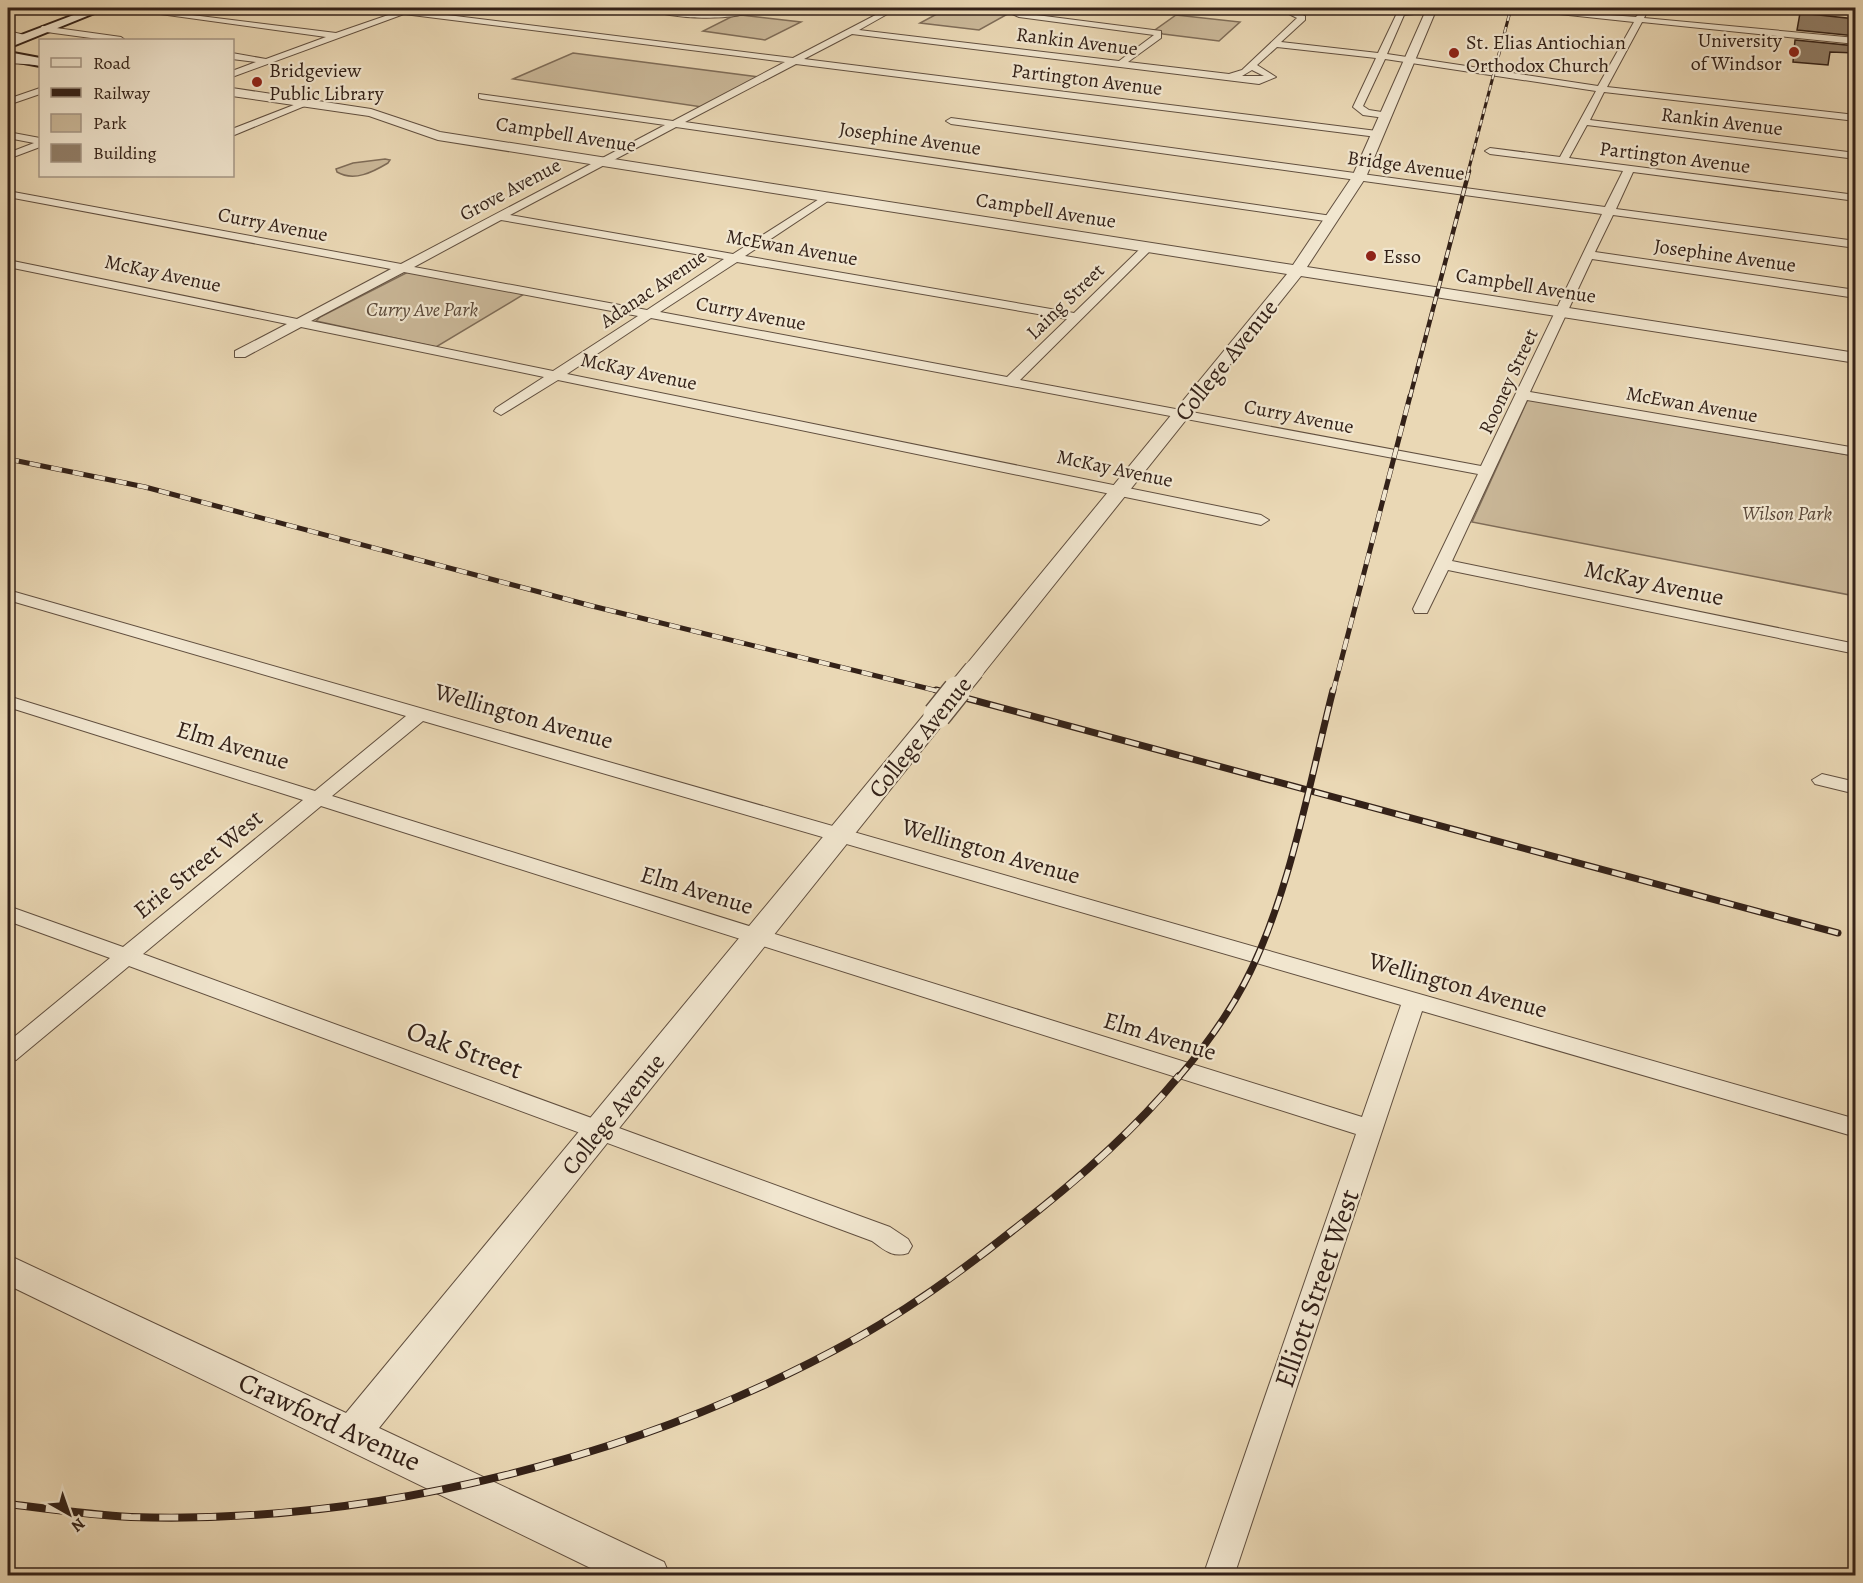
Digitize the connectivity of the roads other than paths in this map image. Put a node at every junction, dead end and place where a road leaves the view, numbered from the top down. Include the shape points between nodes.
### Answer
1 (101, 8) edge
2 (121, 8) edge
3 (376, 8) edge
4 (414, 8) edge
5 (651, 8) edge
6 (756, 8) edge
7 (894, 8) edge
8 (1015, 8) edge
9 (1250, 8) edge
10 (1522, 8) edge
11 (1646, 8) edge
12 (1805, 8) edge
13 (1431, 10) edge
14 (404, 11) junction
15 (1856, 12) edge
16 (1639, 19) junction
17 (42, 29) junction
18 (849, 32) junction
19 (8, 34) edge
20 (25, 36) junction
21 (336, 36) junction
22 (114, 39) edge
23 (1856, 41) edge
24 (8, 44) edge
25 (1274, 44) junction
26 (8, 56) edge
27 (234, 56) edge
28 (1381, 56) junction
29 (8, 60) edge
30 (1411, 60) junction
31 (267, 61) junction
32 (793, 61) junction
33 (39, 62) edge
34 (39, 62) edge
35 (1120, 64) junction
36 (1252, 66) junction
37 (234, 73) edge
38 (1230, 77) junction
39 (1602, 89) junction
40 (39, 91) edge
41 (234, 92) edge
42 (482, 96) dead end
43 (8, 102) edge
44 (307, 103) junction
45 (1385, 115) junction
46 (1856, 118) edge
47 (951, 121) dead end
48 (1583, 122) junction
49 (675, 124) junction
50 (234, 132) edge
51 (8, 135) edge
52 (1377, 137) junction
53 (39, 142) edge
54 (39, 142) edge
55 (1490, 151) dead end
56 (8, 156) edge
57 (1856, 156) edge
58 (1563, 160) junction
59 (603, 162) junction
60 (1629, 169) junction
61 (1359, 177) junction
62 (8, 194) edge
63 (827, 197) junction
64 (1856, 198) edge
65 (1610, 211) junction
66 (500, 216) junction
67 (1332, 219) junction
68 (1856, 245) edge
69 (1148, 247) junction
70 (1589, 255) junction
71 (735, 257) junction
72 (8, 263) edge
73 (402, 268) junction
74 (1297, 271) junction
75 (1856, 294) edge
76 (1562, 312) junction
77 (649, 314) junction
78 (1077, 316) junction
79 (299, 323) junction
80 (240, 354) dead end
81 (1856, 358) edge
82 (557, 375) junction
83 (1011, 382) junction
84 (1523, 395) junction
85 (501, 411) dead end
86 (1182, 414) junction
87 (1856, 452) edge
88 (1486, 471) junction
89 (1119, 491) junction
90 (1261, 520) dead end
91 (1443, 564) junction
92 (8, 595) edge
93 (1421, 609) dead end
94 (1856, 649) edge
95 (8, 701) edge
96 (420, 714) junction
97 (1822, 780) dead end
98 (1856, 788) edge
99 (318, 798) junction
100 (840, 835) junction
101 (8, 913) edge
102 (758, 936) junction
103 (126, 956) junction
104 (1414, 1001) junction
105 (8, 1054) edge
106 (1856, 1128) edge
107 (1370, 1129) junction
108 (599, 1130) junction
109 (899, 1246) dead end
110 (8, 1269) edge
111 (353, 1432) junction
112 (650, 1575) edge
113 (1218, 1575) edge

1 - 17 main road
2 - 21 street
3 - 14 street, Partington Avenue
4 - 14 street
5 - 6 street via 732,16
7 - 18 street, Grove Avenue
8 - 35 street via 1012,12 1019,15 1158,33
9 - 25 street via 1300,15 1302,18
10 - 16 street
11 - 16 street
12 - 15 street
13 - 28 street via 1401,13
13 - 30 street, College Avenue
14 - 21 street
14 - 32 street, Partington Avenue
16 - 23 street
16 - 39 street
17 - 20 main road
17 - 22 street
18 - 32 street, Grove Avenue
18 - 35 street, Rankin Avenue
19 - 20 street
20 - 24 main road
21 - 31 street
25 - 28 street
25 - 36 street
26 - 33 main road
27 - 31 street
28 - 30 street
28 - 45 street via 1358,108
29 - 34 street
30 - 39 street
30 - 45 street, College Avenue
31 - 37 street
32 - 49 street, Grove Avenue
32 - 52 street, Partington Avenue
35 - 38 street, Rankin Avenue
36 - 38 street
36 - 38 street, Rankin Avenue via 1271,77 1259,81
39 - 46 street
39 - 48 street
40 - 43 street
41 - 44 street, Campbell Avenue
42 - 49 street, Josephine Avenue
44 - 50 street
44 - 59 street, Campbell Avenue via 371,113 438,136
45 - 52 street, College Avenue
47 - 61 street, Bridge Avenue
48 - 57 street, Rankin Avenue
48 - 58 street
49 - 59 street, Grove Avenue
49 - 67 street, Josephine Avenue
51 - 53 street
52 - 61 street, College Avenue
54 - 56 street
55 - 58 street, Partington Avenue
58 - 60 street, Partington Avenue
59 - 63 street, Campbell Avenue
59 - 66 street, Grove Avenue
60 - 64 street, Partington Avenue
60 - 65 street, Rooney Street
61 - 65 street, Bridge Avenue
61 - 67 street, College Avenue
62 - 73 street, Curry Avenue
63 - 69 street, Campbell Avenue
63 - 71 street, Adanac Avenue
65 - 68 street, Bridge Avenue
65 - 70 street, Rooney Street
66 - 71 street, McEwan Avenue
66 - 73 street, Grove Avenue
67 - 74 street, College Avenue
69 - 74 street, Campbell Avenue
69 - 78 street, Laing Street
70 - 75 street, Josephine Avenue
70 - 76 street, Rooney Street
71 - 77 street, Adanac Avenue
71 - 78 street, McEwan Avenue
72 - 79 street, McKay Avenue
73 - 77 street, Curry Avenue
73 - 79 street, Grove Avenue
74 - 76 street, Campbell Avenue
74 - 86 street, College Avenue
76 - 81 street, Campbell Avenue
76 - 84 street, Rooney Street
77 - 82 street, Adanac Avenue
77 - 83 street, Curry Avenue
78 - 83 street, Laing Street
79 - 80 street, Grove Avenue
79 - 82 street, McKay Avenue
82 - 85 street, Adanac Avenue
82 - 89 street, McKay Avenue
83 - 86 street, Curry Avenue
84 - 87 street, McEwan Avenue
84 - 88 street, Rooney Street
86 - 88 street, Curry Avenue
86 - 89 street, College Avenue
88 - 91 street, Rooney Street
89 - 90 street, McKay Avenue
89 - 100 street, College Avenue, bridge
91 - 93 street, Rooney Street
91 - 94 street, McKay Avenue
92 - 96 street, Wellington Avenue
95 - 99 street, Elm Avenue
96 - 99 street, Erie Street West
96 - 100 street, Wellington Avenue
97 - 98 street
99 - 102 street, Elm Avenue
99 - 103 street, Erie Street West
100 - 102 street, College Avenue
100 - 104 street, Wellington Avenue
101 - 103 street, Oak Street
102 - 107 street, Elm Avenue
102 - 108 street, College Avenue
103 - 105 street, Erie Street West
103 - 108 street, Oak Street
104 - 106 street, Wellington Avenue
104 - 107 street, Elliott Street West
107 - 113 street, Elliott Street West
108 - 109 street, Oak Street via 881,1234
108 - 111 street, College Avenue
110 - 111 street, Crawford Avenue
111 - 112 street, Crawford Avenue

